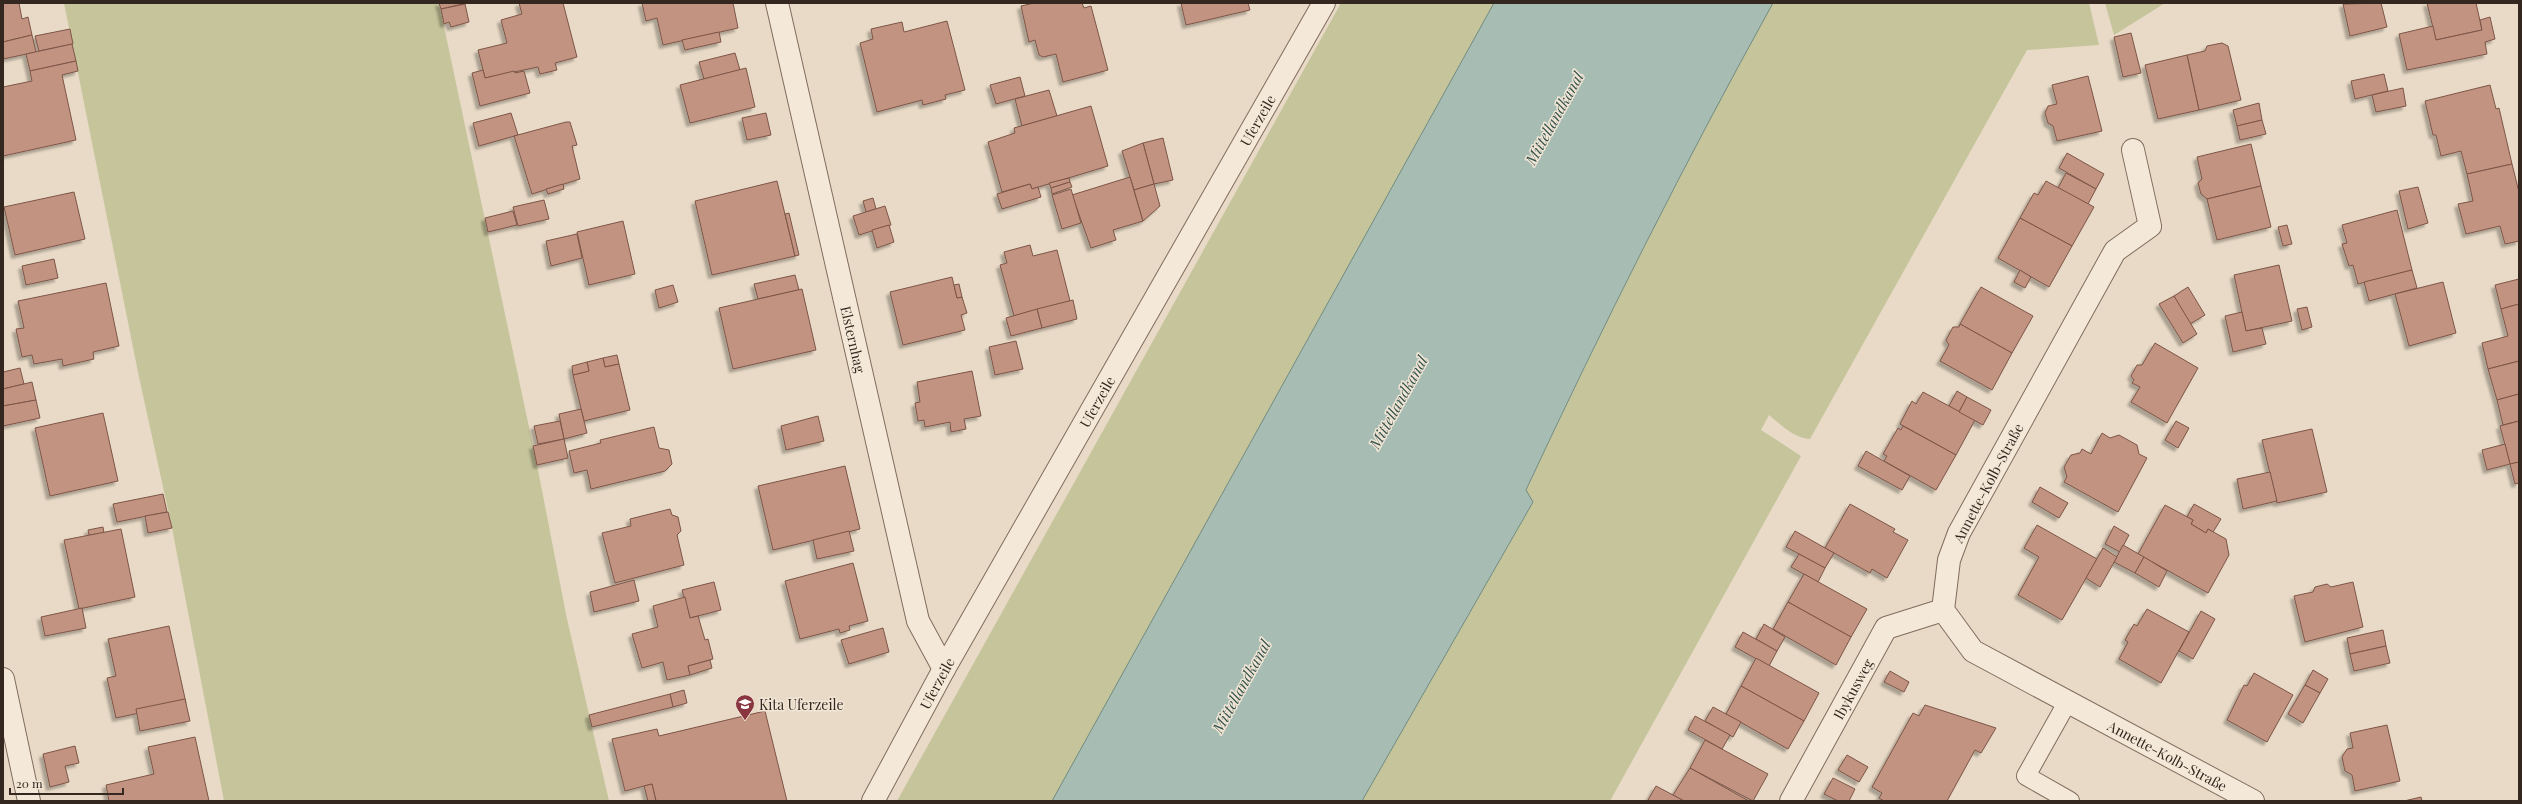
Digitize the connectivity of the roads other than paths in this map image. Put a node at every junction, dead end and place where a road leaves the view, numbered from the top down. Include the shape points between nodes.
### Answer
1 (777, 3) edge
2 (1316, 7) edge
3 (2132, 150) dead end
4 (1943, 610) junction
5 (944, 669) junction
6 (3, 680) edge
7 (2068, 701) junction
8 (29, 801) edge
9 (873, 801) edge
10 (1791, 801) edge
11 (2070, 801) edge
12 (2253, 801) edge

1 - 5 street, Elsternhag via 918,621
2 - 5 street, Uferzeile
3 - 4 street, Annette-Kolb-Straße via 2150,226 2115,251 1961,527 1949,560
4 - 7 street, Annette-Kolb-Straße via 1973,650
4 - 10 street, Ibykusweg via 1886,628
5 - 9 street, Uferzeile
6 - 8 street
7 - 11 lane via 2026,776
7 - 12 street, Annette-Kolb-Straße

